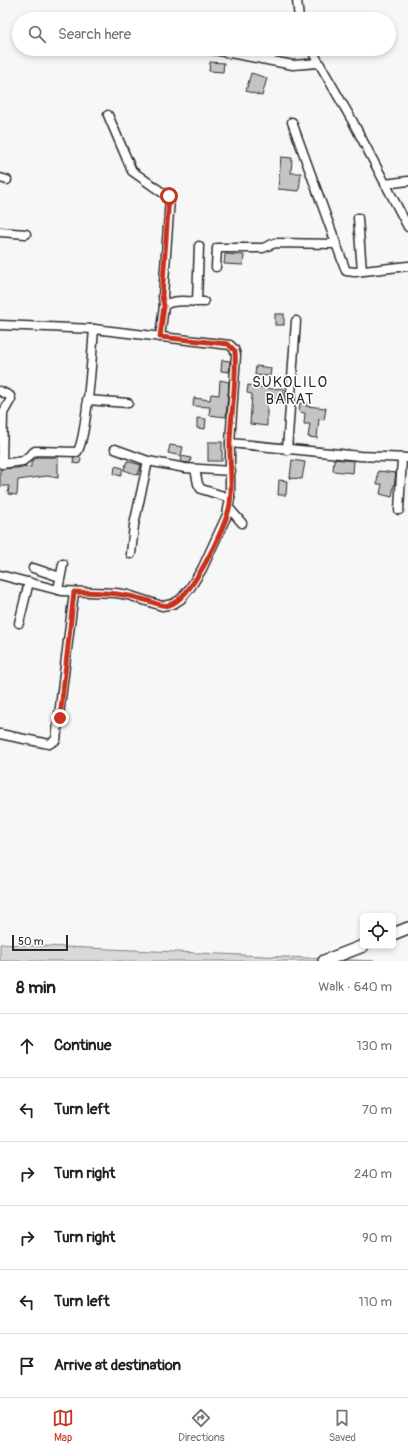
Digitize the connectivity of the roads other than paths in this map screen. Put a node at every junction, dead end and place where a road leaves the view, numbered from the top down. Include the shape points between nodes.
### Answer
1 (297, 0) edge
2 (298, 12) edge
3 (246, 56) edge
4 (314, 56) edge
5 (318, 63) junction
6 (108, 115) dead end
7 (292, 122) dead end
8 (408, 181) edge
9 (385, 184) junction
10 (358, 218) dead end
11 (408, 227) edge
12 (0, 232) edge
13 (26, 234) dead end
14 (335, 244) junction
15 (199, 246) dead end
16 (408, 266) edge
17 (216, 267) dead end
18 (362, 271) junction
19 (164, 306) junction
20 (296, 321) dead end
21 (0, 325) edge
22 (94, 329) junction
23 (160, 337) junction
24 (0, 392) edge
25 (87, 400) junction
26 (128, 403) dead end
27 (230, 443) junction
28 (115, 449) dead end
29 (287, 450) junction
30 (405, 458) edge
31 (148, 461) junction
32 (1, 464) edge
33 (195, 469) junction
34 (231, 471) junction
35 (230, 498) junction
36 (229, 508) junction
37 (399, 510) dead end
38 (242, 523) dead end
39 (131, 554) dead end
40 (62, 564) dead end
41 (33, 568) dead end
42 (0, 575) edge
43 (60, 577) junction
44 (29, 582) junction
45 (58, 590) junction
46 (74, 592) junction
47 (19, 623) dead end
48 (0, 734) edge
49 (408, 928) edge
50 (396, 933) edge
51 (360, 947) edge
52 (324, 961) edge

1 - 2 street
3 - 5 street via 293,65
4 - 5 street
5 - 9 street via 353,122
6 - 19 street via 132,171 170,198 162,296
7 - 14 street
8 - 9 street
9 - 11 street
10 - 18 street
12 - 13 street
14 - 17 street via 275,243 263,248 217,248
14 - 18 street via 347,272
15 - 19 street via 200,302 175,302
16 - 18 street
19 - 23 street
20 - 29 street
21 - 22 street
22 - 23 street
22 - 25 street
23 - 27 street via 222,343 234,349 236,355
24 - 32 street via 11,399 3,413
25 - 26 street
25 - 32 street via 81,443 77,452 35,451 23,461
27 - 29 street
27 - 34 street
28 - 31 street
29 - 30 street
30 - 37 street
31 - 33 street
31 - 39 street via 134,525
33 - 34 street
33 - 35 street via 201,489
34 - 35 street
35 - 36 street
36 - 38 street
36 - 46 street via 202,569 181,599 173,604 162,606 122,593
40 - 43 street
41 - 43 street
42 - 44 street
43 - 45 street
44 - 45 street
44 - 47 street
45 - 46 street
46 - 48 street via 56,740 49,744
49 - 50 main road
51 - 52 main road

